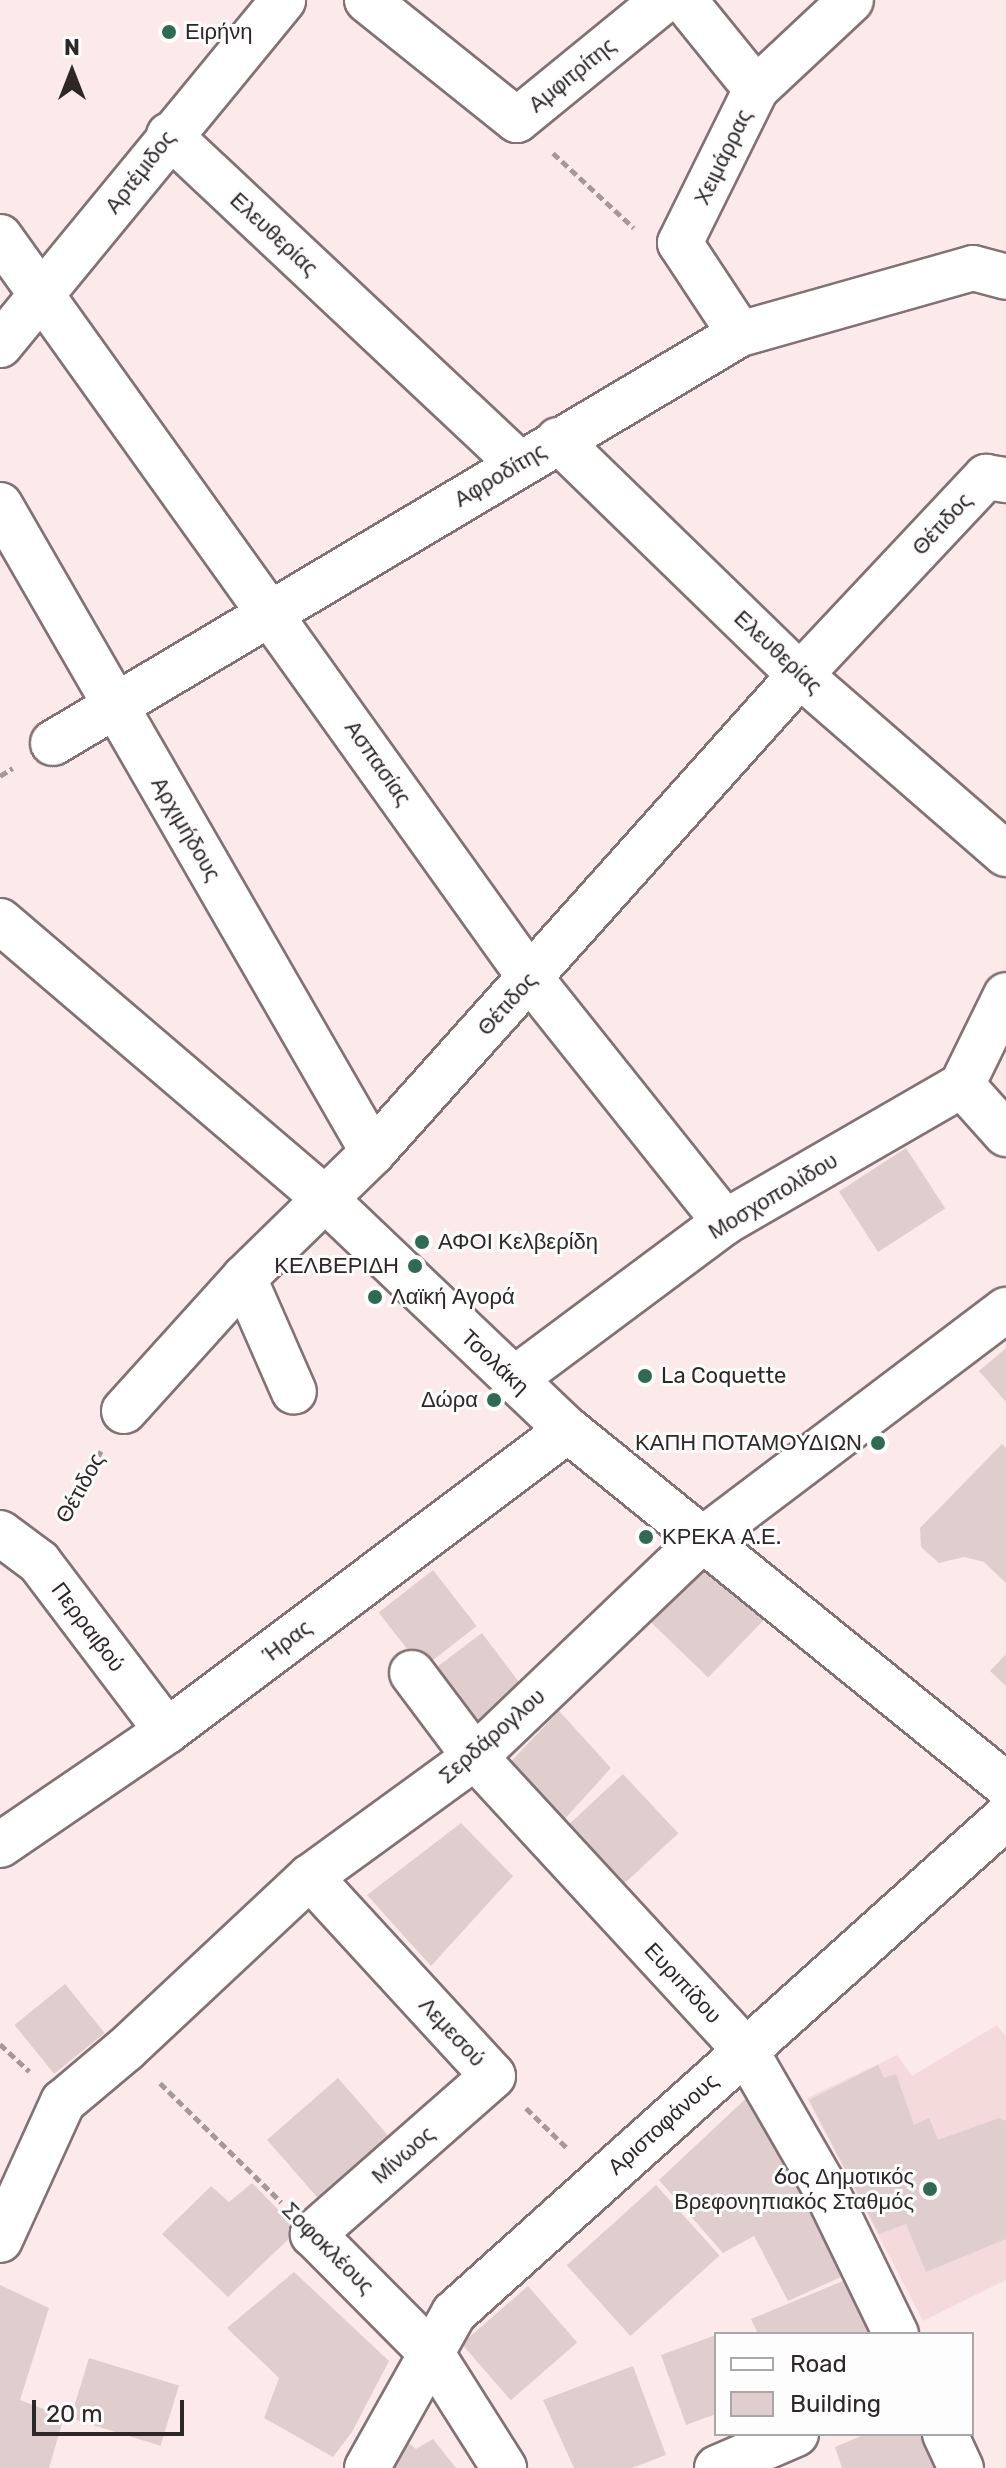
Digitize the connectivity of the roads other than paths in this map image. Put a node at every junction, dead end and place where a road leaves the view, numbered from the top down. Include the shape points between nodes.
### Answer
1 (283, 0) edge
2 (367, 0) edge
3 (664, 0) edge
4 (684, 0) edge
5 (851, 0) edge
6 (756, 89) junction
7 (169, 135) junction
8 (0, 237) edge
9 (990, 272) edge
10 (43, 295) junction
11 (740, 334) junction
12 (0, 345) edge
13 (558, 440) junction
14 (519, 464) junction
15 (1006, 480) edge
16 (0, 505) edge
17 (271, 611) junction
18 (800, 675) junction
19 (115, 706) junction
20 (53, 743) dead end
21 (1006, 854) edge
22 (0, 921) edge
23 (531, 979) junction
24 (1006, 995) edge
25 (962, 1085) junction
26 (1006, 1134) edge
27 (373, 1152) junction
28 (324, 1198) junction
29 (725, 1222) junction
30 (244, 1278) junction
31 (1006, 1310) edge
32 (513, 1380) junction
33 (294, 1392) dead end
34 (124, 1411) road end
35 (568, 1430) junction
36 (0, 1533) edge
37 (703, 1539) junction
38 (412, 1673) dead end
39 (167, 1731) junction
40 (475, 1757) junction
41 (1006, 1785) edge
42 (1006, 1817) edge
43 (0, 1845) edge
44 (310, 1877) junction
45 (746, 2051) junction
46 (493, 2076) joint
47 (313, 2234) joint
48 (0, 2240) edge
49 (895, 2332) edge
50 (432, 2354) junction
51 (791, 2436) edge
52 (946, 2436) edge
53 (367, 2468) edge
54 (504, 2468) edge
55 (717, 2468) edge
56 (961, 2468) edge

1 - 7 street, Αρτέμιδος
2 - 3 street, Αμφιτρίτης via 517,120
4 - 6 street
5 - 6 street, Χειμάρρας
6 - 11 street, Χειμάρρας via 680,243
7 - 10 street, Αρτέμιδος
7 - 14 street, Ελευθερίας
8 - 10 street, Ασπασίας
9 - 11 street, Αφροδίτης
10 - 12 street, Αρτέμιδος
10 - 17 street, Ασπασίας
11 - 13 street, Αφροδίτης
13 - 14 street, Αφροδίτης
13 - 18 street, Ελευθερίας
14 - 17 street, Αφροδίτης
15 - 18 street, Θέτιδος via 986,477
16 - 19 street, Αρχιμήδους
17 - 19 street, Αφροδίτης
17 - 23 street, Ασπασίας
18 - 21 street, Ελευθερίας
18 - 23 street, Θέτιδος
19 - 20 street, Αφροδίτης
19 - 27 street, Αρχιμήδους
22 - 28 street, Τσολάκη
23 - 27 street, Θέτιδος
23 - 29 street, Ασπασίας
24 - 25 street
25 - 26 street
25 - 29 street, Μοσχοπολίδου
27 - 28 street, Θέτιδος
28 - 30 street, Θέτιδος
28 - 32 street, Τσολάκη
29 - 32 street, Μοσχοπολίδου
30 - 33 street
30 - 34 street, Θέτιδος
31 - 37 street, Σερδάρογλου
32 - 35 street, Τσολάκη
35 - 37 street, Τσολάκη
35 - 39 street, Ήρας
36 - 39 street, Περραιβού via 39,1562
37 - 40 street, Σερδάρογλου
37 - 41 street, Τσολάκη
38 - 40 street, Ευριπίδου
39 - 43 street, Ήρας
40 - 44 street, Σερδάρογλου
40 - 45 street, Ευριπίδου
42 - 45 street, Αριστοφάνους
44 - 46 street, Λεμεσού
44 - 48 street, Σερδάρογλου via 63,2102
45 - 49 street, Ευριπίδου via 824,2186
45 - 50 street, Αριστοφάνους via 454,2313
46 - 47 street, Μίνωος
47 - 50 street, Σοφοκλέους
50 - 53 street, Αριστοφάνους
50 - 54 street, Σοφοκλέους
51 - 55 street
52 - 56 street

